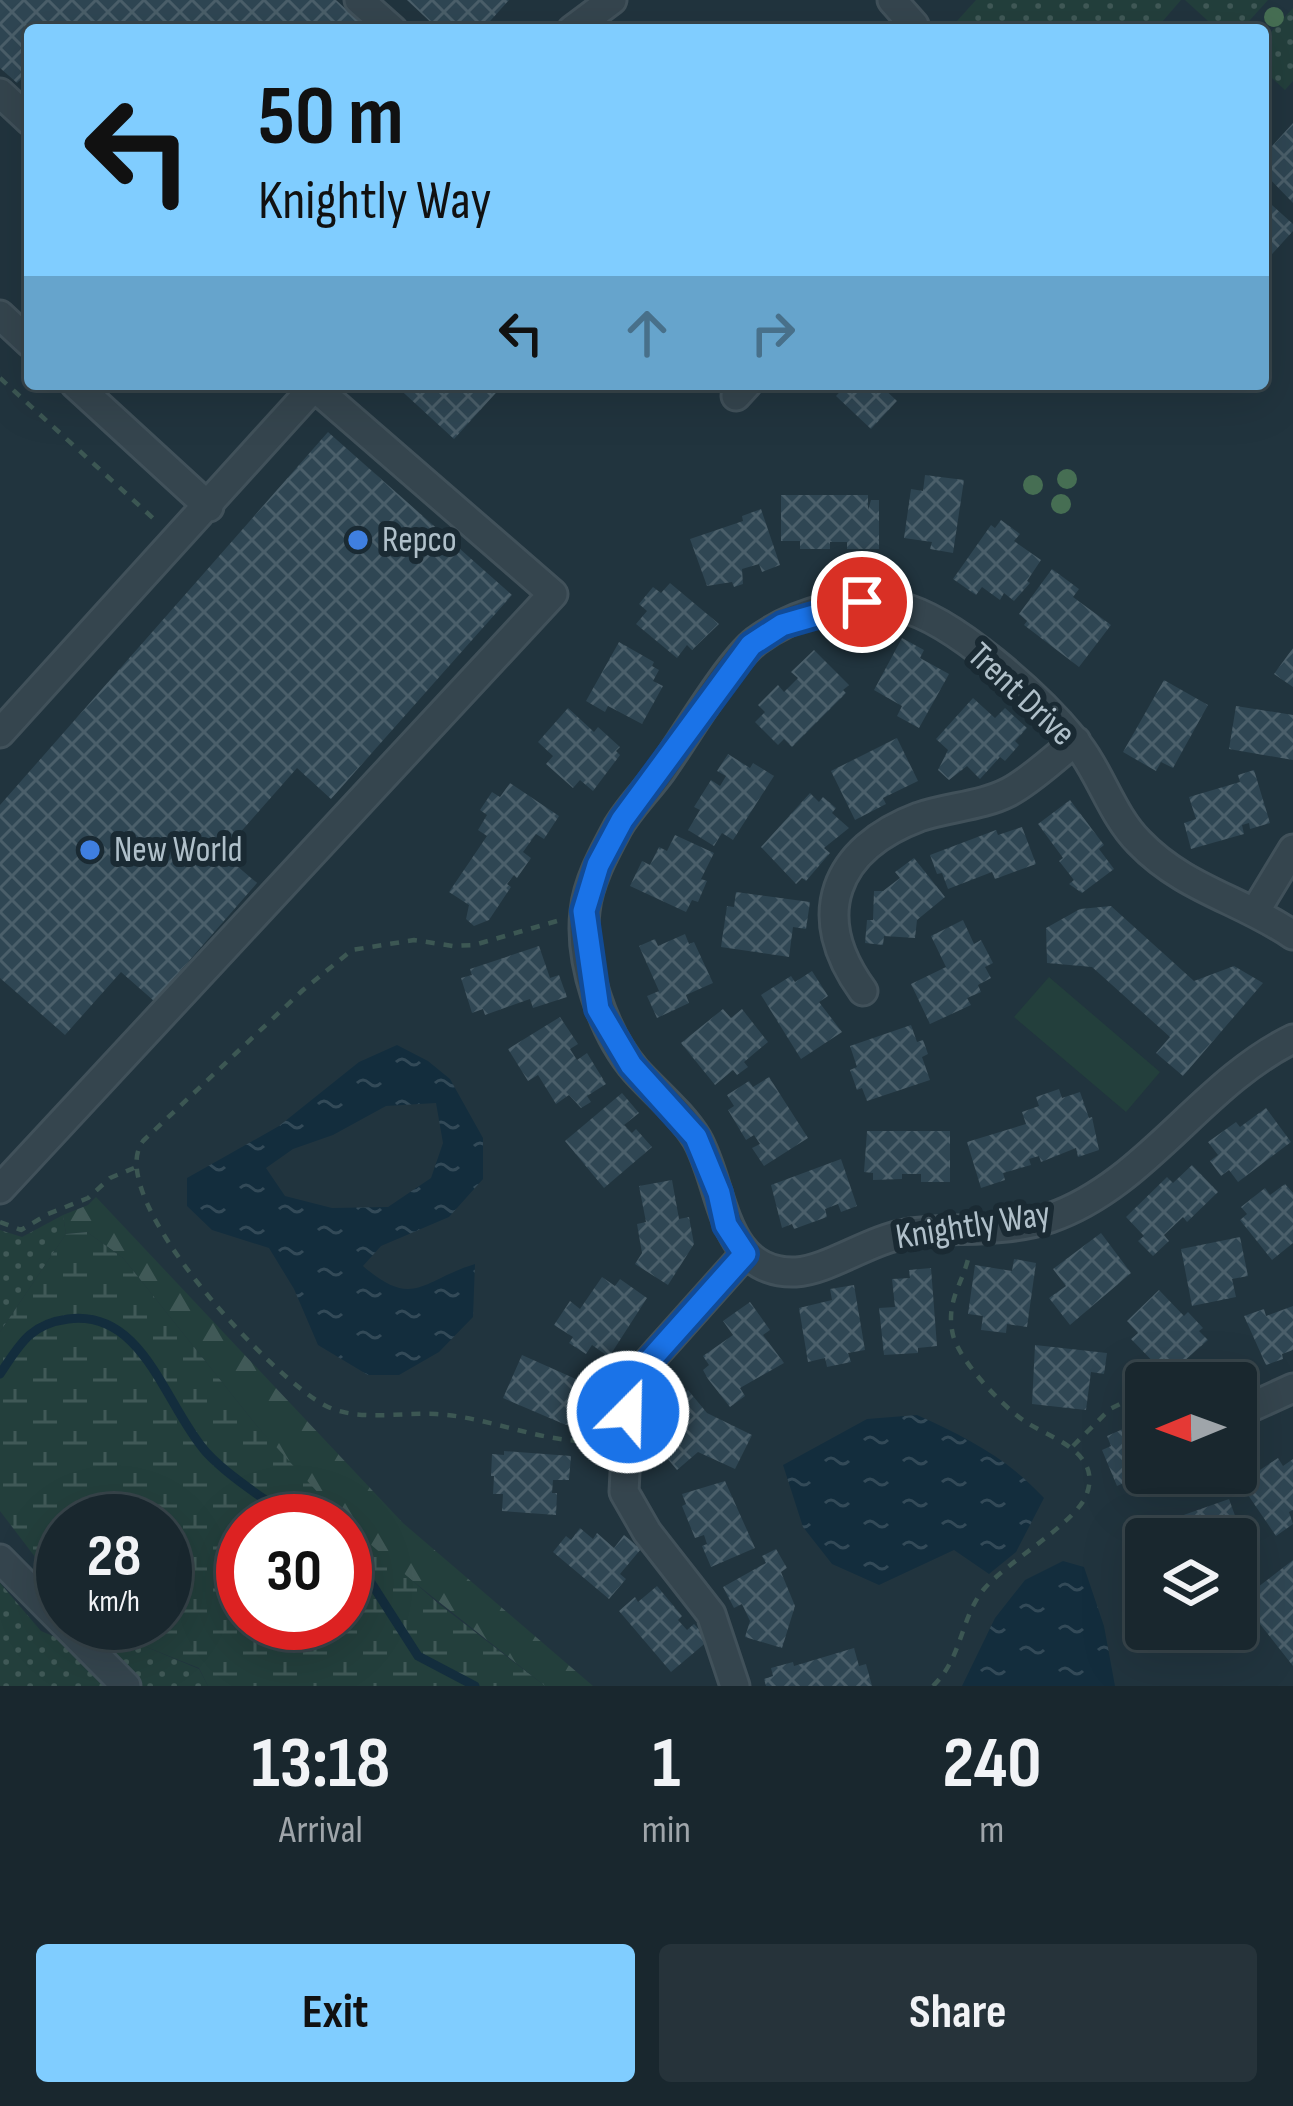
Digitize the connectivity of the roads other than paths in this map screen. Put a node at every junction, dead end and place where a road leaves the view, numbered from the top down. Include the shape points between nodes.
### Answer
1 (359, 0) edge
2 (612, 0) edge
3 (892, 0) edge
4 (386, 24) edge
5 (580, 24) edge
6 (913, 24) edge
7 (0, 93) edge
8 (24, 116) edge
9 (0, 315) edge
10 (24, 335) edge
11 (81, 390) edge
12 (310, 390) edge
13 (318, 390) edge
14 (208, 507) junction
15 (0, 733) edge
16 (1076, 741) junction
17 (1293, 849) edge
18 (1256, 910) junction
19 (1293, 935) edge
20 (863, 991) dead end
21 (1293, 1040) edge
22 (0, 1189) edge
23 (745, 1254) junction
24 (1293, 1388) edge
25 (1257, 1404) edge
26 (0, 1559) edge
27 (126, 1686) edge
28 (735, 1686) edge

1 - 4 street
2 - 5 street
3 - 6 street
7 - 8 street
9 - 10 street
11 - 14 street
12 - 14 street
13 - 22 street via 553,594
14 - 15 street
16 - 18 street, Trent Drive via 1135,839 1180,879
16 - 20 street via 1007,793 918,818 852,857 837,889 834,928
16 - 23 street, Trent Drive via 941,622 862,602 800,618 751,645 622,820 584,911 598,1009 631,1065 696,1137 726,1225
17 - 18 street
18 - 19 street, Trent Drive
21 - 23 street, Knightly Way via 1223,1085 1073,1208 1031,1223 888,1238 803,1271 774,1270
23 - 28 street via 643,1368 632,1390 624,1492 711,1614
24 - 25 street
26 - 27 street

